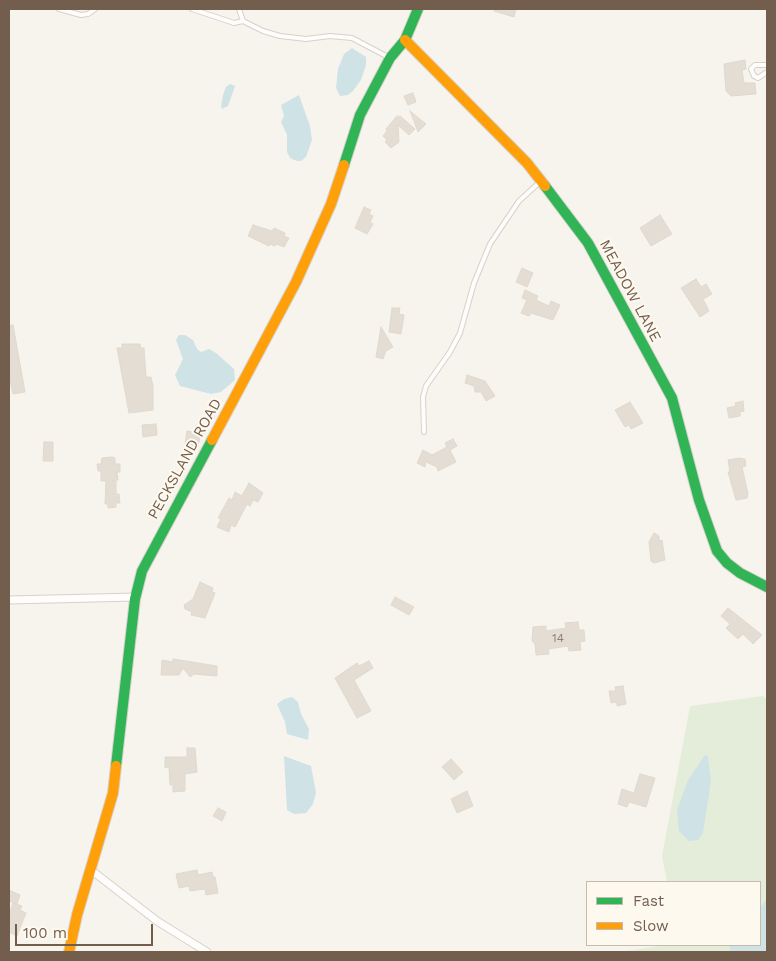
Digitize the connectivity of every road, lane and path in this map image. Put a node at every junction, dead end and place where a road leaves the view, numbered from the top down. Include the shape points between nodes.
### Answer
1 (59, 9) edge
2 (95, 9) edge
3 (192, 9) edge
4 (239, 9) edge
5 (418, 9) edge
6 (243, 21) junction
7 (405, 40) junction
8 (390, 58) junction
9 (767, 65) edge
10 (767, 72) edge
11 (541, 181) junction
12 (424, 432) dead end
13 (767, 587) edge
14 (136, 597) junction
15 (9, 600) edge
16 (91, 870) junction
17 (69, 952) edge
18 (207, 952) edge

1 - 2 lane via 81,15
3 - 6 lane via 234,23
4 - 6 lane
5 - 7 street, PECKSLAND ROAD
6 - 8 lane via 280,36 352,38
7 - 8 street, PECKSLAND ROAD
7 - 11 street, MEADOW LANE via 506,141
8 - 14 street, PECKSLAND ROAD via 360,115 331,204 296,282 150,554
9 - 10 lane via 755,65 752,69 755,77 762,77
11 - 12 lane via 519,201 490,244 478,270 460,333 426,386
11 - 13 street, MEADOW LANE via 597,258 672,398 699,500 717,551 740,573
14 - 15 street
14 - 16 street, PECKSLAND ROAD via 113,793
16 - 17 street, PECKSLAND ROAD
16 - 18 street via 157,922

